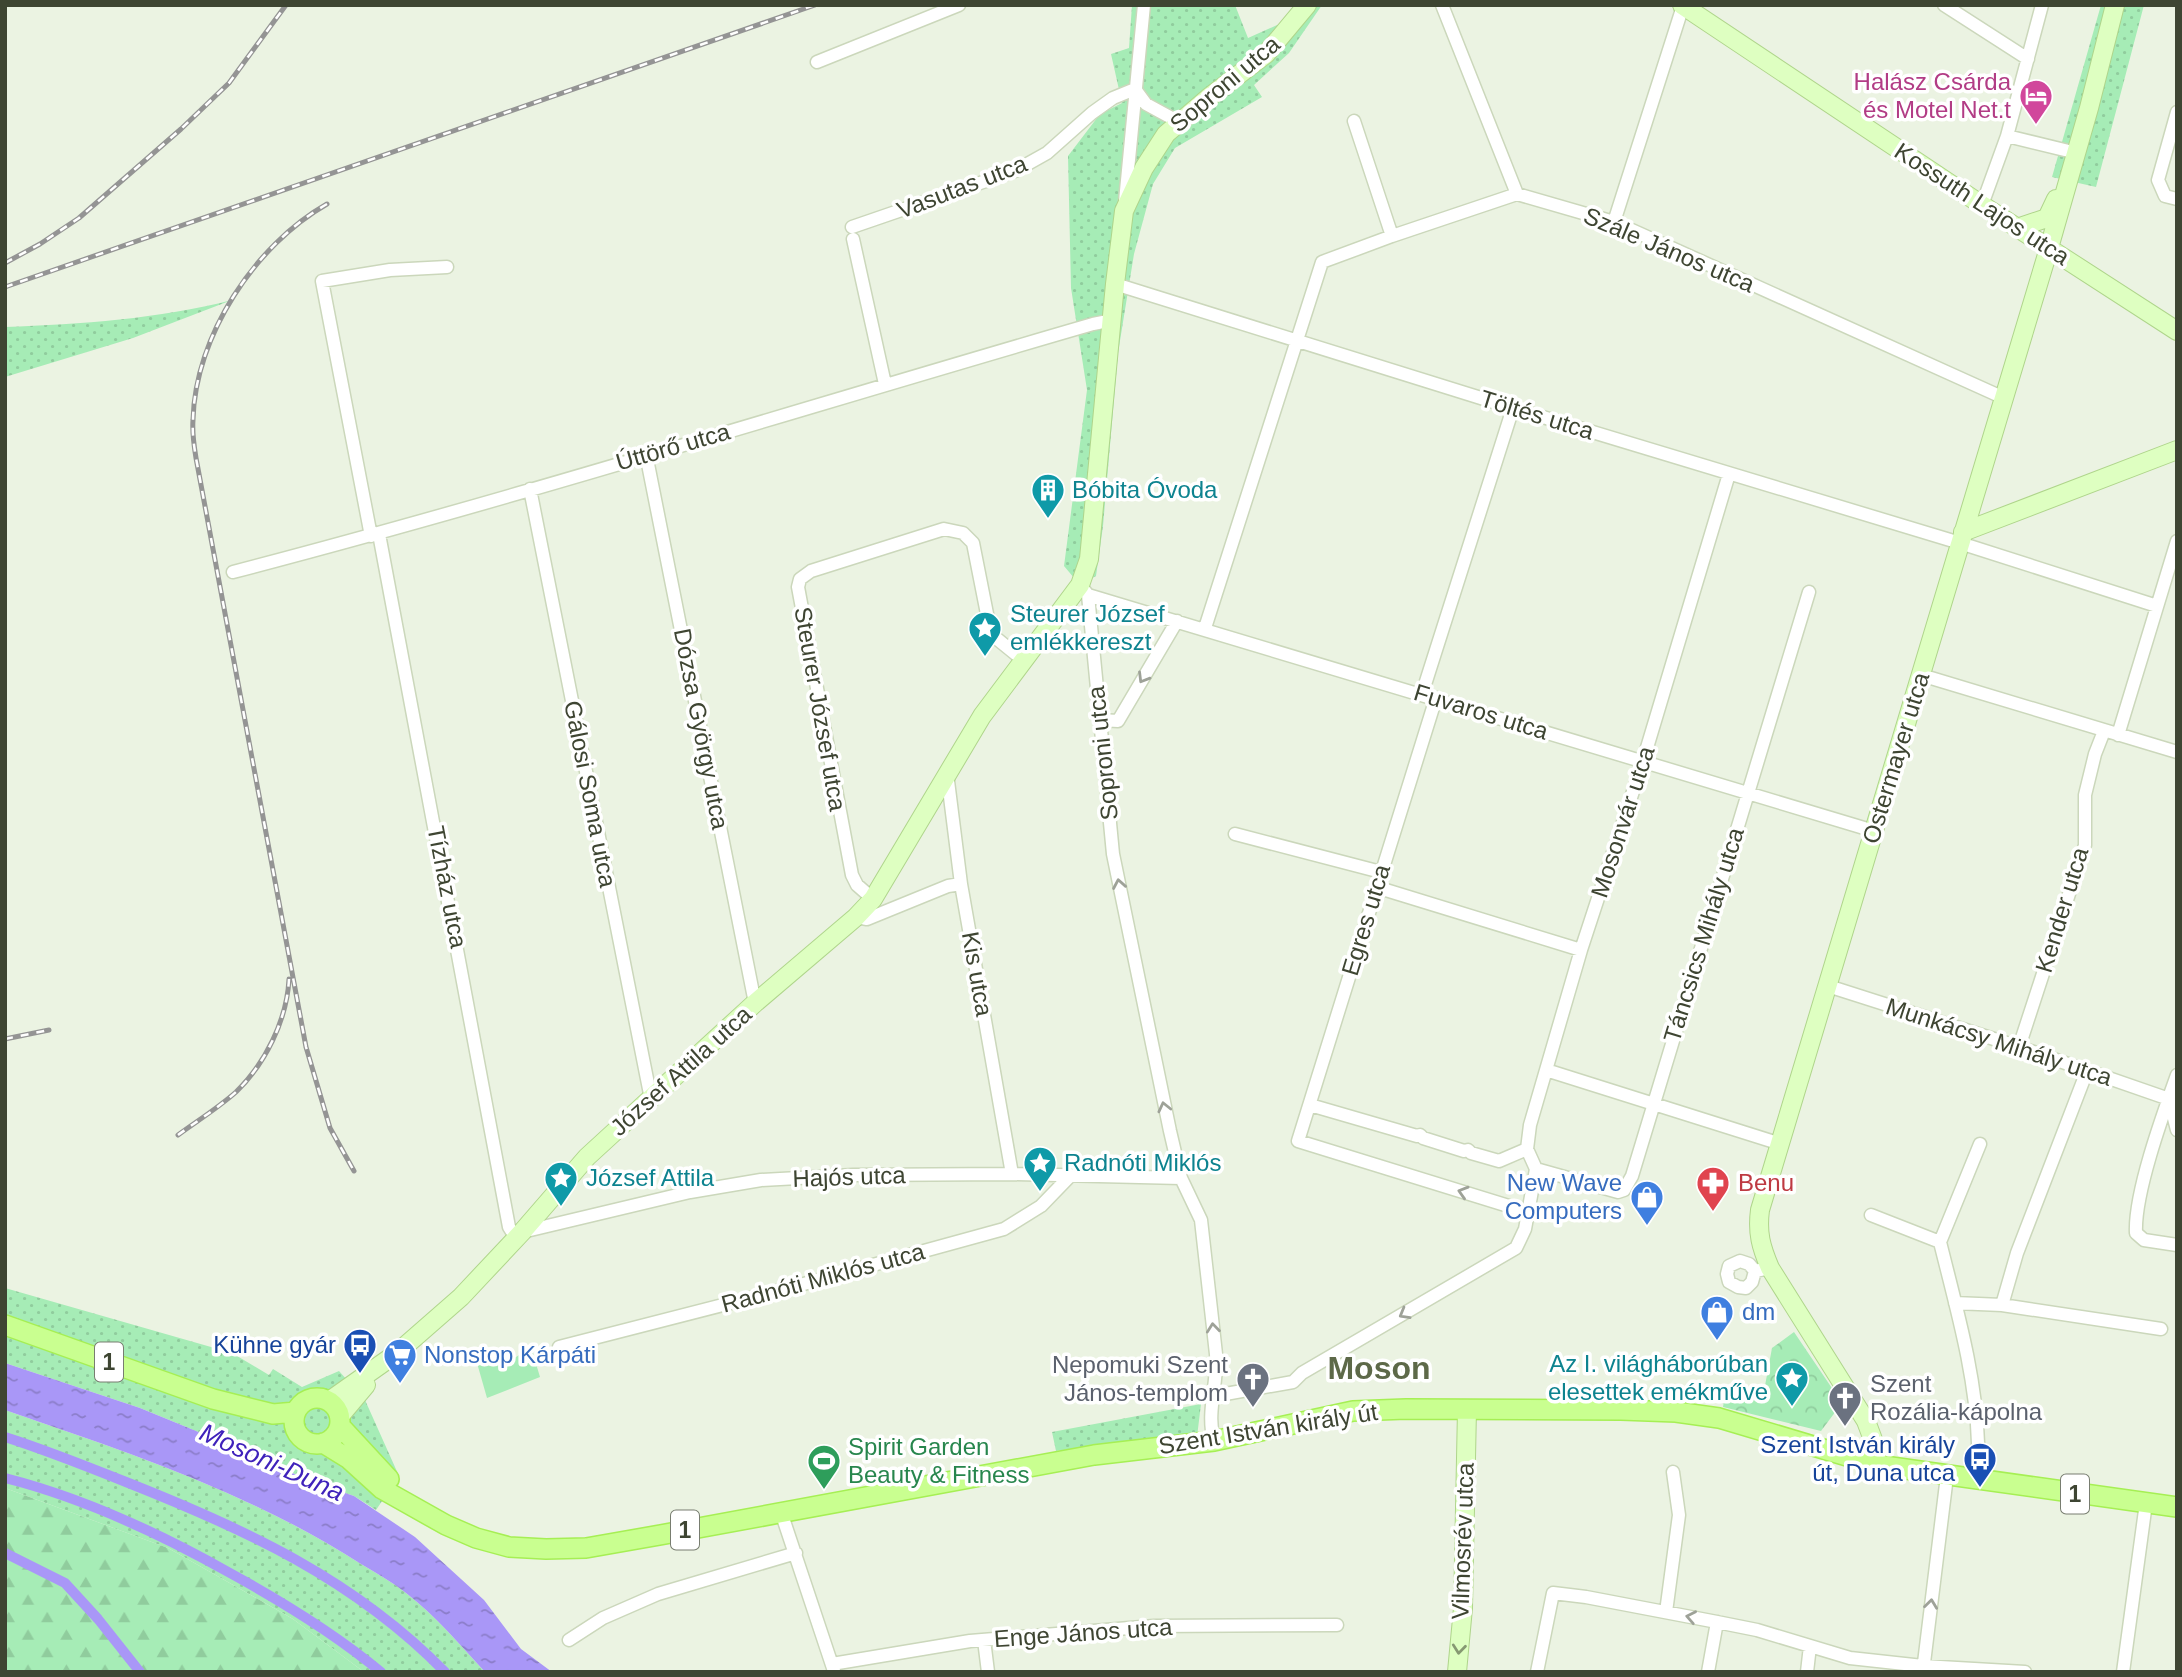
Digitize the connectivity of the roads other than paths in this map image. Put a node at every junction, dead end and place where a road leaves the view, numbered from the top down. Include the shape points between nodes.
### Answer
1 (959, 5) edge
2 (1144, 5) edge
3 (1307, 5) edge
4 (1442, 5) edge
5 (1683, 5) edge
6 (1944, 5) edge
7 (2042, 5) edge
8 (2115, 5) edge
9 (2028, 59) junction
10 (817, 62) dead end
11 (1135, 89) junction
12 (2177, 112) edge
13 (1354, 121) dead end
14 (1179, 122) junction
15 (2007, 136) junction
16 (2070, 151) junction
17 (1517, 194) junction
18 (2177, 199) edge
19 (1982, 205) junction
20 (1124, 212) junction
21 (1614, 222) junction
22 (2017, 228) junction
23 (1392, 236) junction
24 (2049, 248) junction
25 (447, 267) dead end
26 (2085, 271) junction
27 (1115, 284) junction
28 (1113, 320) junction
29 (2177, 331) edge
30 (1297, 339) junction
31 (885, 384) junction
32 (2004, 398) junction
33 (1513, 408) junction
34 (2177, 450) edge
35 (646, 454) junction
36 (1729, 474) junction
37 (530, 489) junction
38 (375, 535) junction
39 (1962, 537) junction
40 (2177, 541) edge
41 (233, 572) dead end
42 (2172, 576) edge
43 (1084, 590) junction
44 (1809, 592) dead end
45 (2157, 606) junction
46 (1177, 621) junction
47 (1205, 628) junction
48 (1023, 660) junction
49 (1921, 675) junction
50 (1422, 694) junction
51 (1436, 698) junction
52 (1100, 720) junction
53 (2104, 731) junction
54 (2118, 735) junction
55 (2177, 752) edge
56 (1643, 761) junction
57 (947, 773) junction
58 (1748, 793) junction
59 (1874, 831) junction
60 (1235, 834) dead end
61 (1381, 872) junction
62 (961, 884) junction
63 (1376, 887) junction
64 (873, 899) junction
65 (856, 917) junction
66 (1581, 950) junction
67 (1828, 986) junction
68 (755, 1003) junction
69 (2019, 1048) junction
70 (1546, 1070) junction
71 (2087, 1071) junction
72 (2177, 1075) edge
73 (651, 1099) junction
74 (2169, 1099) junction
75 (1653, 1103) junction
76 (1310, 1105) junction
77 (2177, 1130) edge
78 (1781, 1144) junction
79 (1980, 1144) dead end
80 (1527, 1149) junction
81 (1536, 1169) junction
82 (1012, 1174) junction
83 (1070, 1176) junction
84 (1181, 1178) junction
85 (1528, 1212) junction
86 (1871, 1215) dead end
87 (519, 1235) junction
88 (1940, 1241) junction
89 (2177, 1245) edge
90 (1762, 1269) junction
91 (1955, 1303) junction
92 (2001, 1305) junction
93 (5, 1325) edge
94 (2161, 1329) dead end
95 (559, 1347) dead end
96 (1214, 1395) junction
97 (213, 1399) junction
98 (1466, 1409) junction
99 (296, 1412) junction
100 (337, 1414) junction
101 (1869, 1431) junction
102 (297, 1432) junction
103 (1214, 1441) junction
104 (323, 1443) junction
105 (1877, 1465) junction
106 (1911, 1471) junction
107 (1674, 1472) dead end
108 (1947, 1476) junction
109 (1973, 1480) junction
110 (2146, 1503) junction
111 (409, 1504) junction
112 (2177, 1507) edge
113 (781, 1512) junction
114 (796, 1553) junction
115 (1665, 1612) junction
116 (1717, 1622) junction
117 (1337, 1625) dead end
118 (569, 1640) dead end
119 (984, 1640) junction
120 (1810, 1646) junction
121 (833, 1668) edge
122 (1923, 1669) edge
123 (988, 1672) edge
124 (1457, 1672) edge
125 (1537, 1672) edge
126 (1708, 1672) edge
127 (1807, 1672) edge
128 (2025, 1672) edge
129 (2123, 1672) edge

1 - 10 street
2 - 11 street
3 - 14 street, Soproni utca via 1266,54
4 - 17 street
5 - 19 street, Kossuth Lajos utca
5 - 21 street
6 - 9 street
7 - 9 street
8 - 16 street
9 - 15 street
11 - 14 street via 1146,104
11 - 20 street
11 - 31 street, Vasutas utca via 1113,98 1047,153 1014,171 853,233
12 - 18 street via 2158,180 2165,196
13 - 23 street
14 - 20 street, Soproni utca via 1153,152
15 - 16 street
15 - 19 street
16 - 22 street via 2047,218
16 - 24 street, Ostermayer utca
16 - 26 street via 2063,233
17 - 21 street, Szále János utca
17 - 23 street
19 - 22 street, Kossuth Lajos utca
20 - 27 street, Soproni utca
21 - 32 street, Szále János utca
22 - 24 street, Kossuth Lajos utca
23 - 30 street via 1322,262
24 - 26 street, Kossuth Lajos utca
24 - 32 street, Ostermayer utca
25 - 38 street, Tízház utca via 322,281
26 - 29 street, Kossuth Lajos utca
27 - 28 street, Soproni utca
27 - 30 street, Töltés utca
28 - 31 street, Úttörő utca
28 - 43 street, Soproni utca
30 - 33 street, Töltés utca
30 - 47 street
31 - 35 street, Úttörő utca
32 - 39 street, Ostermayer utca
33 - 36 street, Töltés utca
33 - 50 street
34 - 39 street
35 - 37 street, Úttörő utca
35 - 68 street, Dózsa György utca
36 - 39 street, Töltés utca
36 - 56 street, Mosonvár utca
37 - 38 street, Úttörő utca
37 - 73 street, Gálosi Soma utca
38 - 41 street, Úttörő utca
38 - 87 street, Tízház utca via 509,1227
39 - 45 street, Töltés utca
39 - 49 street, Ostermayer utca
40 - 42 street
42 - 45 street
43 - 46 street, Fuvaros utca
43 - 48 street, József Attila utca
43 - 52 street, Soproni utca
44 - 58 street, Táncsics Mihály utca
45 - 54 street
46 - 47 street, Fuvaros utca
46 -> 52 street via 1118,721
47 - 50 street, Fuvaros utca
48 - 57 street, József Attila utca
48 - 64 street, Steurer József utca via 990,634 973,543 963,533 944,529 811,571 800,579 852,875
49 - 53 street
49 - 59 street, Ostermayer utca
50 - 51 street, Fuvaros utca
51 - 56 street, Fuvaros utca
51 - 61 street, Egres utca
84 -> 52 street, Soproni utca via 1113,853
53 - 54 street
53 - 69 street, Kender utca via 2085,795 2085,845
54 - 55 street
56 - 58 street, Fuvaros utca
56 - 66 street, Mosonvár utca
57 - 62 street, Kis utca
57 - 64 street, József Attila utca
58 - 59 street, Fuvaros utca
58 - 75 street, Táncsics Mihály utca
59 - 67 street, Ostermayer utca
60 - 61 street
61 - 63 street, Egres utca
62 - 65 street, József Attila utca via 867,919
62 - 82 street, Kis utca
63 - 66 street
63 - 76 street, Egres utca
64 - 65 street, József Attila utca
65 - 68 street, József Attila utca
66 - 70 street, Mosonvár utca
67 - 69 street, Munkácsy Mihály utca
67 - 78 street, Ostermayer utca
68 - 73 street, József Attila utca
69 - 71 street, Munkácsy Mihály utca
70 - 75 street
70 - 80 street, Mosonvár utca
71 - 74 street, Munkácsy Mihály utca
71 - 92 street
72 - 74 street
73 - 87 street, József Attila utca via 587,1157
74 - 77 street
74 - 89 street via 2135,1220 2136,1233 2144,1240
75 - 78 street
75 - 81 street, Táncsics Mihály utca via 1624,1190
76 - 80 street via 1499,1161
85 -> 76 street, Egres utca via 1298,1141
78 - 90 street, Ostermayer utca via 1760,1210
79 - 88 street
80 - 81 street
81 - 85 street
82 - 83 street, Hajós utca
82 - 87 street, Hajós utca via 761,1180 690,1192
83 - 84 street, Hajós utca
83 - 95 street, Radnóti Miklós utca via 1041,1206 1004,1229
96 -> 84 street, Soproni utca via 1216,1354 1201,1220
85 -> 96 street via 1516,1248 1293,1382
86 - 88 street
87 - 100 street, József Attila utca via 461,1297
88 - 91 street
90 - 90 street via 1740,1261 1729,1266 1729,1282 1746,1288
90 - 101 street, Ostermayer utca via 1866,1420
91 - 92 street
91 - 109 street via 1968,1361 1978,1445
92 - 94 street
93 - 97 main road, 1
96 - 103 street, Soproni utca via 1210,1425
97 - 99 main road, 1 via 273,1414
97 - 102 main road, 1
98 - 103 main road, Szent István király út / 1 via 1353,1411
98 - 105 main road, Szent István király út / 1 via 1675,1412 1719,1418
98 -> 124 street, Vilmosrév utca via 1463,1608
99 - 100 main road, 1 via 312,1398
99 - 102 main road
100 - 104 main road via 332,1438
100 - 111 main road, Szent István király út / 1
101 - 105 street
101 - 106 street via 1889,1455
102 - 104 main road, 1 via 308,1442
103 - 113 main road, Szent István király út / 1 via 1094,1455
104 - 111 main road, Szent István király út / 1
105 - 106 main road, Szent István király út / 1
106 - 108 main road, Szent István király út / 1
107 - 115 street via 1679,1515
108 - 109 main road, Szent István király út / 1
122 -> 108 street
109 - 110 main road, Szent István király út / 1
110 - 112 main road, Szent István király út / 1
110 - 129 street
111 - 113 main road, Szent István király út / 1 via 476,1538 509,1547 546,1549 586,1548
113 - 114 street
114 - 118 street via 658,1594 603,1618
114 - 121 street
116 -> 115 street
115 - 125 street via 1553,1593
116 - 120 street
116 - 126 street
117 - 119 street, Enge János utca via 1154,1626
119 - 121 street, Enge János utca
119 - 123 street
120 - 122 street via 1850,1658
120 - 127 street
122 - 128 street

